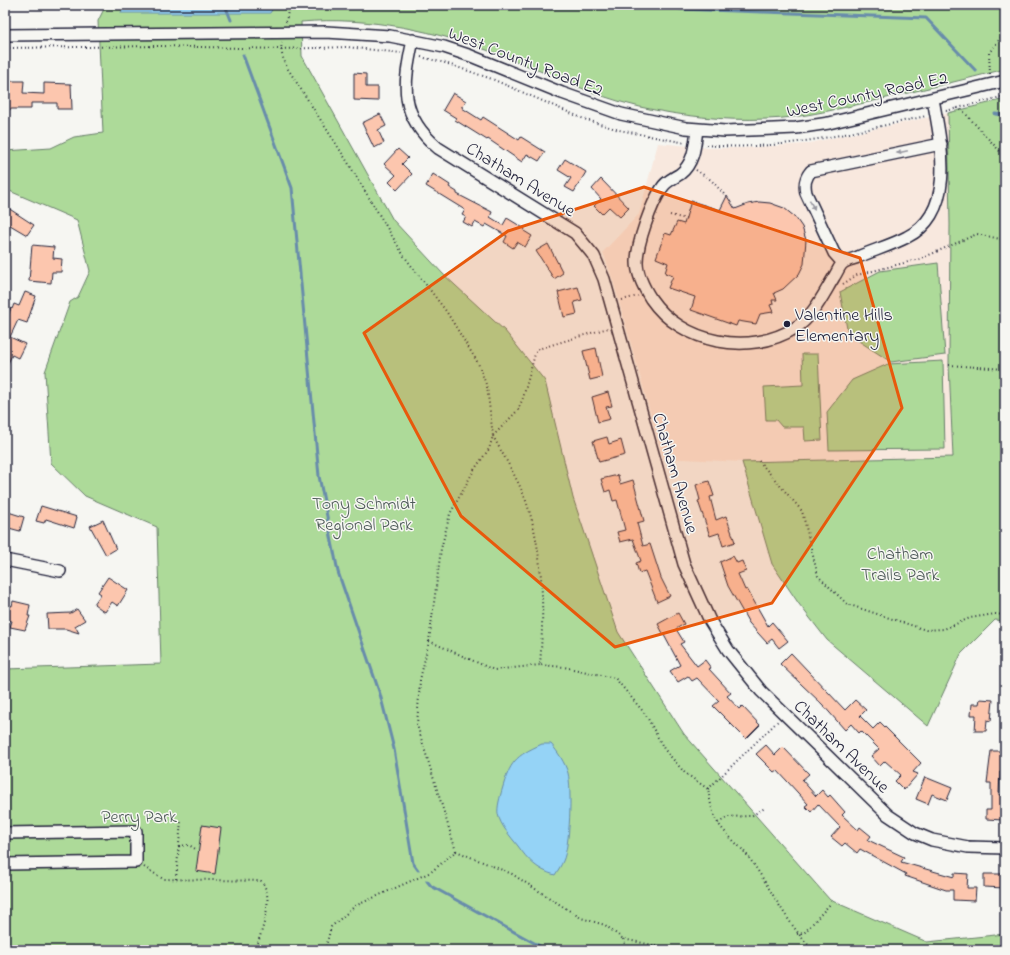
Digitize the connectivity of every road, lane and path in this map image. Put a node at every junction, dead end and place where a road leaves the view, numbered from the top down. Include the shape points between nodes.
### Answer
1 (289, 5) edge
2 (286, 21) dead end
3 (1005, 32) edge
4 (5, 35) edge
5 (413, 40) junction
6 (5, 48) edge
7 (280, 48) junction
8 (396, 52) dead end
9 (421, 57) dead end
10 (990, 74) dead end
11 (1005, 82) edge
12 (1005, 96) edge
13 (933, 99) junction
14 (956, 108) junction
15 (947, 111) dead end
16 (697, 129) junction
17 (682, 143) dead end
18 (941, 144) junction
19 (1005, 157) edge
20 (695, 169) dead end
21 (724, 194) dead end
22 (670, 215) dead end
23 (686, 219) dead end
24 (1005, 240) edge
25 (843, 263) junction
26 (841, 286) dead end
27 (638, 296) dead end
28 (622, 300) dead end
29 (616, 325) junction
30 (950, 365) dead end
31 (1005, 369) edge
32 (493, 436) junction
33 (759, 461) dead end
34 (5, 560) edge
35 (60, 571) dead end
36 (1005, 615) edge
37 (429, 641) junction
38 (540, 665) junction
39 (786, 714) junction
40 (708, 788) junction
41 (765, 808) dead end
42 (181, 821) dead end
43 (718, 823) junction
44 (5, 833) edge
45 (179, 846) junction
46 (1005, 848) edge
47 (197, 850) dead end
48 (456, 851) junction
49 (136, 862) junction
50 (5, 864) edge
51 (176, 879) junction
52 (831, 903) dead end
53 (797, 934) junction
54 (623, 939) junction
55 (256, 950) edge
56 (325, 950) edge
57 (627, 950) edge
58 (677, 950) edge
59 (813, 950) edge

1 - 2 path
3 - 10 path via 989,53
4 - 5 street, West County Road E2 via 326,32
5 - 16 street, West County Road E2 via 471,56 621,114
5 - 29 street, Chatham Avenue via 405,88 407,104 419,129 438,148 575,233 594,256 601,270
6 - 7 path
7 - 8 path via 347,48
7 - 32 path via 288,69 404,256 446,311 478,363 487,388
9 - 17 path via 492,79 584,119 619,130
11 - 13 street, West County Road E2
12 - 14 path
13 - 16 street, West County Road E2 via 854,118 796,128 759,131
13 - 18 street
14 - 15 path
14 - 19 path via 964,112
16 - 25 street via 689,165 662,186 639,242 637,263 640,278 654,304 668,319 686,331 707,339 726,342 747,343 779,336 806,320
18 - 25 street via 941,184 938,200 922,226 908,237
18 -> 25 street via 811,171 804,186 807,195 834,253
20 - 21 path via 711,180
22 - 23 path
24 - 26 path via 977,234 920,259 857,275
27 - 28 path
29 - 32 path via 538,350 518,410
29 - 39 street, Chatham Avenue via 684,564 695,592 728,650 761,691
30 - 31 path
32 - 37 path via 450,514 441,549
32 - 38 path via 528,506 541,561
33 - 36 path via 802,512 818,576 847,604 926,630 944,629 970,618
34 - 35 street
37 - 38 path via 494,670
37 - 48 path via 420,680 417,725
38 - 40 path via 564,667 615,678 646,715 664,750 685,773
39 - 40 path
39 - 46 street, Chatham Avenue via 888,815 915,833 951,845
40 - 43 path
41 - 43 path via 751,816 728,817
42 - 45 path
43 - 53 path via 746,854 772,891
44 - 49 street via 136,831
45 - 47 path via 189,845
45 - 51 path
48 - 54 path via 512,874 581,918 605,925
48 - 56 path via 431,872 355,906 331,927
49 - 50 street
49 - 51 path via 163,879
51 - 55 path via 261,881 266,886 267,910
52 - 53 path via 804,933
53 - 59 path
54 - 57 path
54 - 58 path

